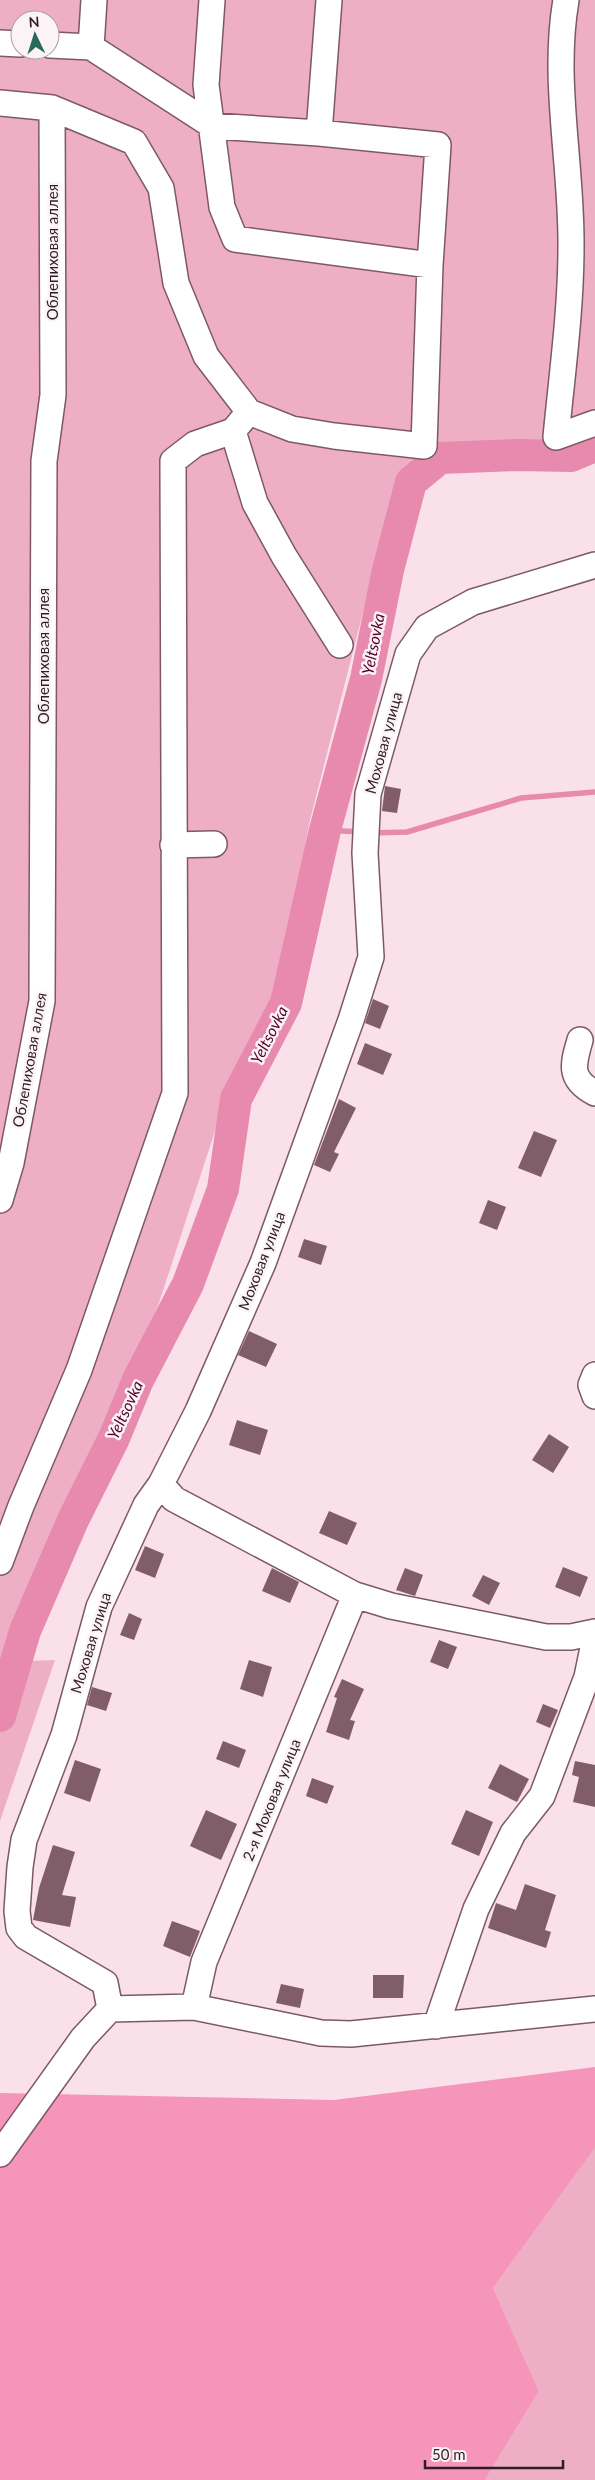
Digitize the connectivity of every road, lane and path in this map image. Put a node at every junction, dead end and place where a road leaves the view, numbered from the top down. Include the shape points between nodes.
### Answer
1 (94, 0) edge
2 (212, 0) edge
3 (329, 0) edge
4 (566, 0) edge
5 (60, 45) edge
6 (91, 46) junction
7 (0, 103) edge
8 (52, 108) junction
9 (213, 126) junction
10 (319, 133) junction
11 (430, 265) junction
12 (241, 422) junction
13 (595, 423) edge
14 (595, 565) edge
15 (340, 645) dead end
16 (214, 844) dead end
17 (173, 845) junction
18 (580, 1040) dead end
19 (595, 1093) edge
20 (0, 1200) edge
21 (595, 1375) edge
22 (595, 1396) edge
23 (161, 1484) junction
24 (0, 1562) edge
25 (355, 1595) junction
26 (595, 1632) edge
27 (595, 1638) edge
28 (194, 2007) junction
29 (110, 2009) junction
30 (595, 2009) edge
31 (436, 2026) junction
32 (0, 2154) edge

1 - 6 street
2 - 9 street via 206,85
3 - 10 street
4 - 13 street via 562,25 562,86 572,247 556,437
5 - 6 street
6 - 9 street
7 - 8 street
8 - 12 street via 134,142 161,188 176,283 206,356
8 - 20 street, Облепиховая аллея via 54,394 44,461 42,1001 11,1163
9 - 10 street
9 - 11 street via 222,207 235,239
10 - 11 street via 438,145
11 - 12 street via 424,446
12 - 15 street via 255,503
12 - 17 street via 195,444 174,461
14 - 23 street, Моховая улица via 473,602 427,627 408,654 368,794 365,853 371,957 263,1263 198,1411
16 - 17 street
17 - 24 street via 175,1093 80,1370
18 - 19 street via 573,1065 576,1078
21 - 22 street via 591,1385
23 - 25 street via 174,1499
23 - 29 street, Моховая улица via 146,1505 99,1607 64,1735 24,1840 20,1867 19,1928 26,1937 105,1983
25 - 26 street via 391,1606 546,1637 571,1637
25 - 28 street, 2-я Моховая улица via 204,1962
27 - 31 street via 587,1677 542,1796 513,1833 476,1909
28 - 29 street
28 - 31 street via 321,2033 351,2034
29 - 32 street via 83,2038
30 - 31 street

